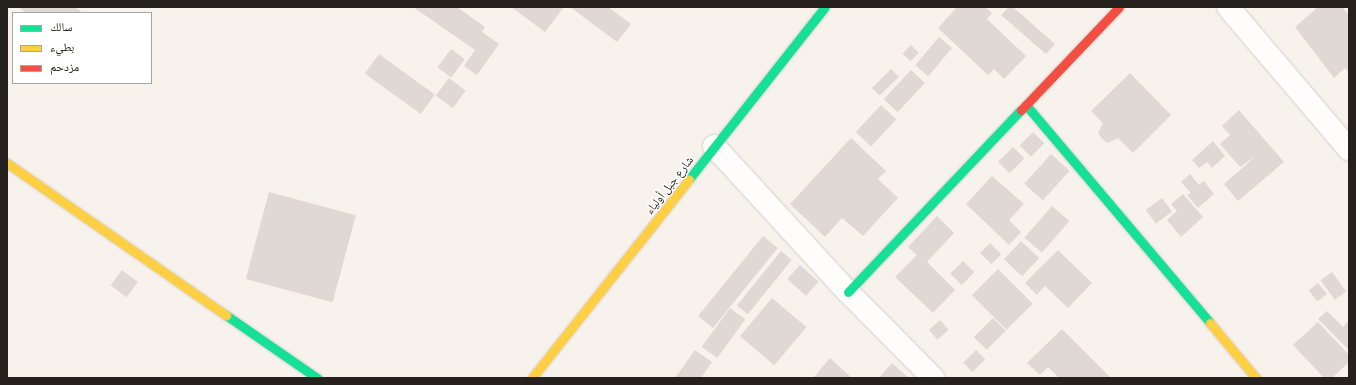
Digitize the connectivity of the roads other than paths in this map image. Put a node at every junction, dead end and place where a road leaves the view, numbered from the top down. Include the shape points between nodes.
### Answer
1 (824, 7) edge
2 (1119, 7) edge
3 (1228, 7) edge
4 (1026, 105) junction
5 (714, 146) junction
6 (1349, 149) edge
7 (7, 163) edge
8 (848, 292) junction
9 (929, 377) edge
10 (316, 378) edge
11 (532, 378) edge
12 (1256, 378) edge

1 - 5 main road, شارع جبل أولياء
2 - 4 main road
3 - 6 street
4 - 8 main road
4 - 12 main road
5 - 8 street
5 - 11 main road, شارع جبل أولياء
7 - 10 main road
8 - 9 street

